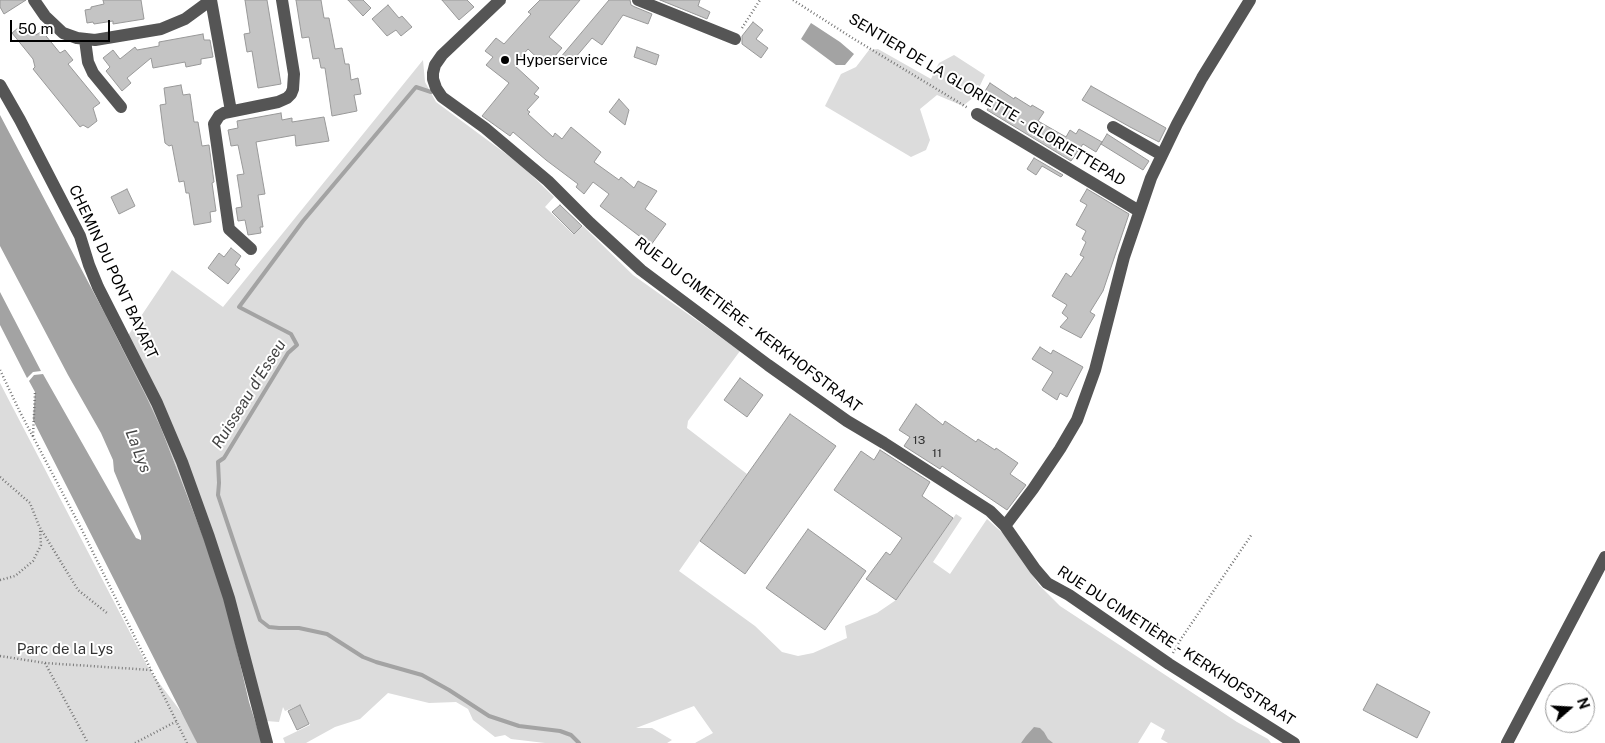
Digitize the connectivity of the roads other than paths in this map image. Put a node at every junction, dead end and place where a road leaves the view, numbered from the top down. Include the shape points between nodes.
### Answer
1 (211, 0) edge
2 (282, 0) edge
3 (500, 0) edge
4 (638, 0) edge
5 (1250, 0) edge
6 (36, 4) edge
7 (735, 39) road end
8 (85, 40) junction
9 (0, 85) edge
10 (121, 107) dead end
11 (230, 111) junction
12 (977, 114) road end
13 (1113, 127) dead end
14 (1162, 155) junction
15 (1139, 211) junction
16 (252, 249) dead end
17 (1006, 526) junction
18 (1605, 557) edge
19 (262, 724) junction
20 (267, 743) edge
21 (276, 743) edge
22 (1294, 743) edge
23 (1507, 743) edge

1 - 8 street via 185,19 161,29
1 - 11 street
2 - 11 street via 294,74 293,89 283,100
3 - 17 street, RUE DU CIMETIÈRE - KERKHOFSTRAAT via 438,60 433,80 442,97 548,181 640,270 847,421 990,511
4 - 7 street
5 - 14 street via 1202,78
6 - 8 street via 57,29
8 - 10 street via 92,73
9 - 19 street, CHEMIN DU PONT BAYART via 80,236 98,287 157,403 182,462 229,598
11 - 16 street via 219,116 214,124 229,229
12 - 15 street, SENTIER DE LA GLORIETTE - GLORIETTEPAD
13 - 14 street
14 - 15 street
15 - 17 street via 1077,420
17 - 22 street, RUE DU CIMETIÈRE - KERKHOFSTRAAT via 1047,583
18 - 23 street
19 - 20 street, CHEMIN DU PONT BAYART
19 - 21 street

